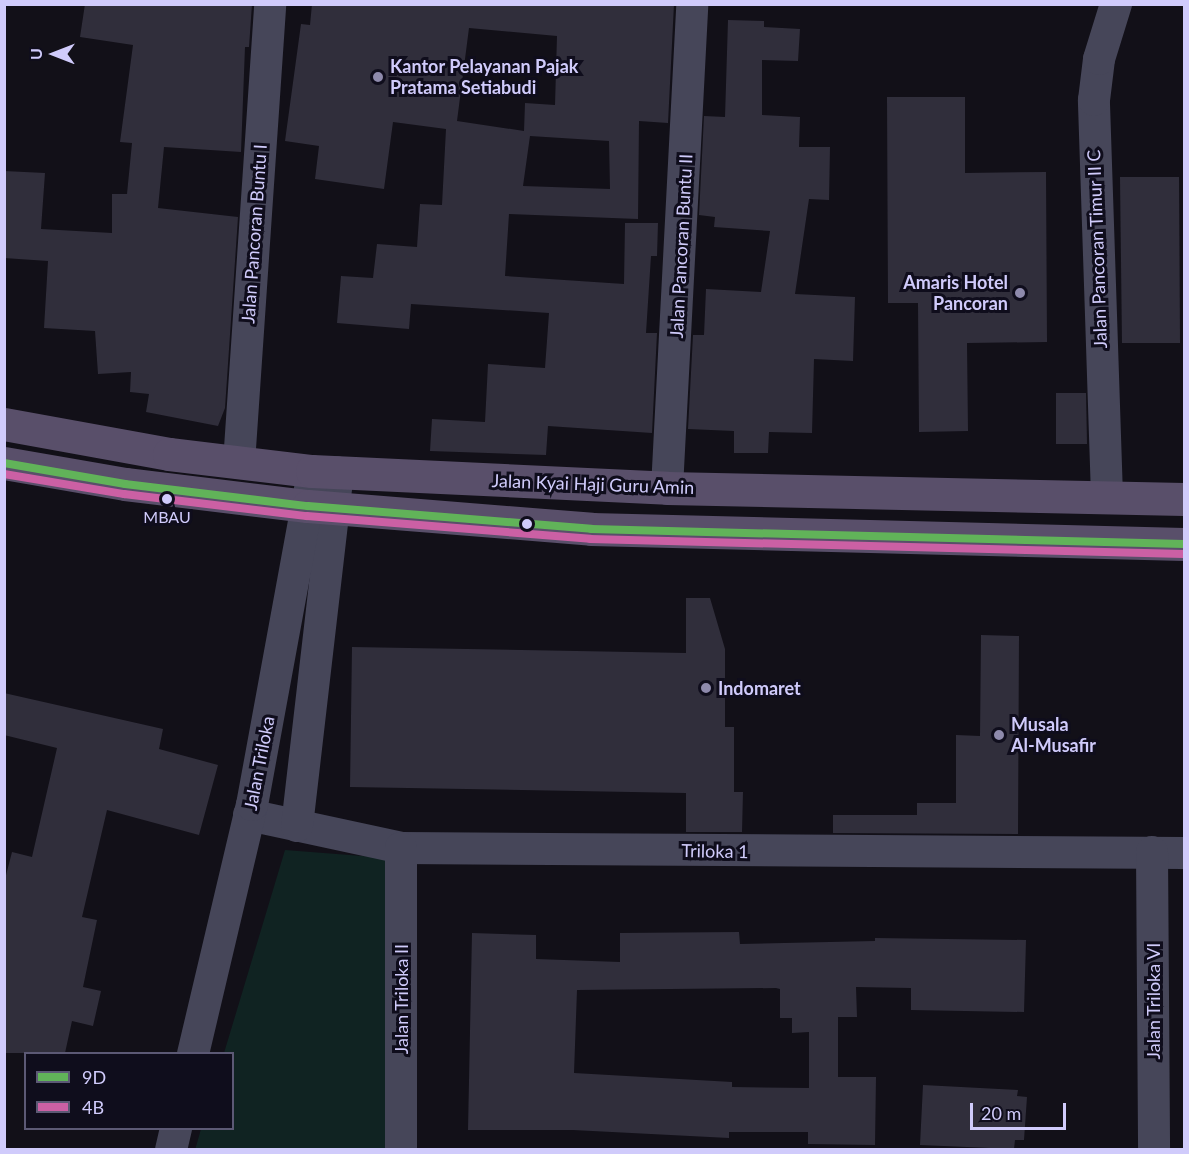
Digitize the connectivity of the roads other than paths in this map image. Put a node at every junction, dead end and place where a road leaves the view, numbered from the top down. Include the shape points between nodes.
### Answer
1 (270, 4) edge
2 (692, 4) edge
3 (1116, 4) edge
4 (4, 424) edge
5 (4, 463) edge
6 (239, 463) junction
7 (325, 472) junction
8 (667, 488) junction
9 (1107, 496) junction
10 (1185, 499) edge
11 (320, 516) junction
12 (1185, 544) edge
13 (249, 815) junction
14 (297, 826) junction
15 (402, 848) junction
16 (1152, 852) junction
17 (1185, 853) edge
18 (193, 1052) edge
19 (176, 1130) edge
20 (171, 1149) edge
21 (401, 1149) edge
22 (1154, 1149) edge

1 - 6 street, Jalan Pancoran Buntu I
2 - 8 street, Jalan Pancoran Buntu II
3 - 9 street, Jalan Pancoran Timur II C via 1099,59 1094,100
4 - 6 main road, Jalan Kyai Haji Guru Amin
5 - 11 main road
6 - 7 main road, Jalan Kyai Haji Guru Amin
7 - 8 main road, Jalan Kyai Haji Guru Amin
7 - 11 street, Jalan Triloka
8 - 9 main road, Jalan Kyai Haji Guru Amin
9 - 10 main road, Jalan Kyai Haji Guru Amin
11 - 12 main road via 591,529
11 - 13 street, Jalan Triloka via 294,578
11 - 14 street, Jalan Triloka via 327,581
13 - 14 street, Triloka 1
13 - 18 street, Jalan Triloka
14 - 15 street, Triloka 1
15 - 16 street, Triloka 1
15 - 21 street, Jalan Triloka II
16 - 17 street, Triloka 1
16 - 22 street, Jalan Triloka VI
19 - 20 street

